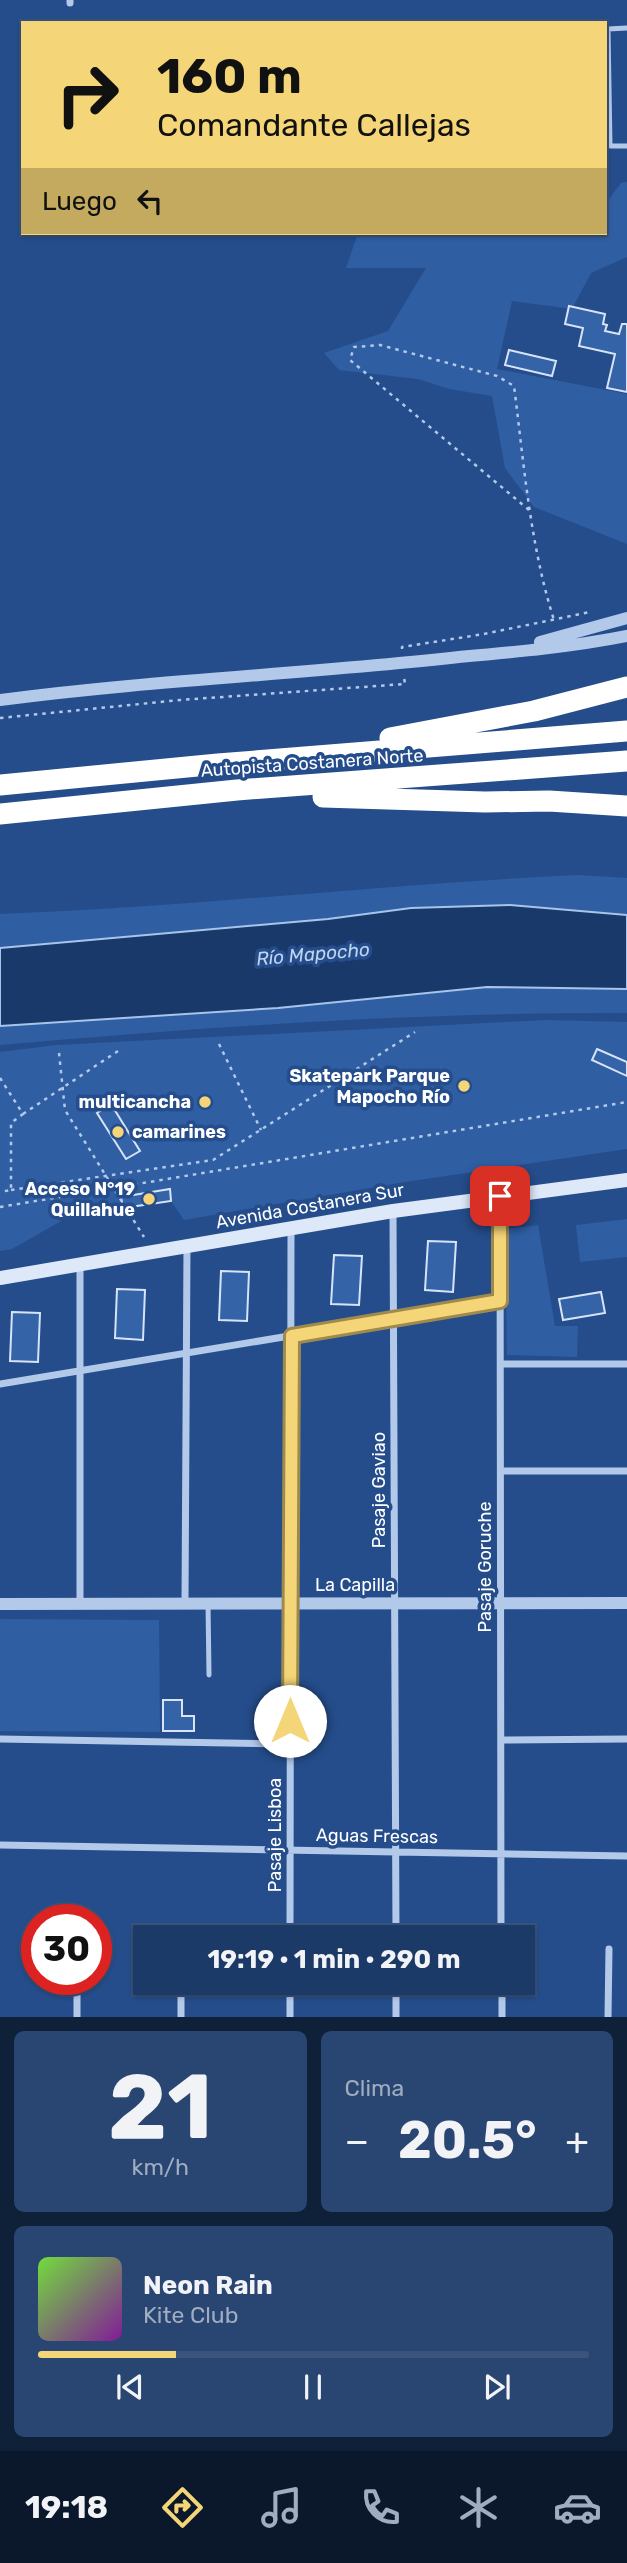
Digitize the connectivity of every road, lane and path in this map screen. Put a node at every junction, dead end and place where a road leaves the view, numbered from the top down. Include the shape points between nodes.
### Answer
1 (627, 28) edge
2 (627, 146) edge
3 (529, 510) junction
4 (590, 612) dead end
5 (627, 618) edge
6 (554, 620) junction
7 (561, 636) junction
8 (627, 636) edge
9 (492, 654) junction
10 (403, 663) junction
11 (627, 687) edge
12 (0, 700) edge
13 (0, 718) edge
14 (627, 731) edge
15 (627, 761) edge
16 (255, 762) junction
17 (0, 785) edge
18 (237, 790) junction
19 (627, 806) edge
20 (0, 814) edge
21 (415, 1032) dead end
22 (219, 1044) dead end
23 (121, 1049) dead end
24 (59, 1053) dead end
25 (0, 1078) edge
26 (62, 1088) junction
27 (627, 1102) edge
28 (23, 1114) junction
29 (261, 1130) junction
30 (105, 1176) junction
31 (627, 1180) edge
32 (113, 1188) junction
33 (11, 1190) junction
34 (0, 1192) edge
35 (500, 1196) junction
36 (0, 1207) edge
37 (393, 1211) junction
38 (291, 1228) junction
39 (144, 1237) dead end
40 (187, 1247) junction
41 (80, 1265) junction
42 (0, 1278) edge
43 (500, 1301) junction
44 (395, 1318) junction
45 (292, 1336) junction
46 (187, 1354) junction
47 (501, 1364) junction
48 (627, 1364) edge
49 (80, 1370) junction
50 (0, 1384) edge
51 (501, 1471) junction
52 (627, 1471) edge
53 (395, 1602) junction
54 (185, 1603) junction
55 (208, 1603) junction
56 (291, 1603) junction
57 (501, 1603) junction
58 (627, 1603) edge
59 (0, 1604) edge
60 (80, 1604) junction
61 (209, 1675) dead end
62 (627, 1739) edge
63 (0, 1740) edge
64 (501, 1740) junction
65 (290, 1744) junction
66 (0, 1845) edge
67 (290, 1850) junction
68 (396, 1852) junction
69 (501, 1854) junction
70 (627, 1856) edge
71 (290, 1925) edge
72 (396, 1925) edge
73 (501, 1925) edge
74 (609, 1949) dead end
75 (78, 1995) edge
76 (181, 1995) edge
77 (290, 1995) edge
78 (396, 1995) edge
79 (502, 1995) edge
80 (77, 2017) edge
81 (181, 2017) edge
82 (290, 2017) edge
83 (396, 2017) edge
84 (502, 2017) edge
85 (608, 2017) edge

1 - 2 lane via 608,29 610,146
3 - 3 path via 514,386 497,376 380,345 354,347 350,360
3 - 6 path
4 - 6 path
5 - 7 street
6 - 7 path
6 - 10 path via 402,647
7 - 9 street
8 - 9 street
9 - 10 street
10 - 12 street via 98,687
10 - 13 path via 405,684
11 - 16 highway via 475,723
14 - 16 highway, Autopista Costanera Norte
15 - 18 highway, Autopista Costanera Norte
16 - 17 highway, Autopista Costanera Norte
18 - 19 highway via 291,796
18 - 20 highway, Autopista Costanera Norte
21 - 29 path
22 - 29 path
23 - 26 path
24 - 26 path
25 - 28 path
26 - 28 path
26 - 30 path via 65,1110
27 - 32 path
28 - 33 path via 10,1123
29 - 30 path via 213,1160
30 - 32 path
30 - 33 path
31 - 35 main road, Avenida Costanera Sur
32 - 36 path
32 - 39 path
33 - 34 path
35 - 37 main road, Avenida Costanera Sur
35 - 43 street, Pasaje Goruche
37 - 38 main road, Avenida Costanera Sur
37 - 44 street, Pasaje Gaviao
38 - 40 main road, Avenida Costanera Sur
38 - 45 street, Pasaje Lisboa
40 - 41 main road, Avenida Costanera Sur
40 - 46 street
41 - 42 main road, Avenida Costanera Sur
41 - 49 street
43 - 44 street
43 - 47 street, Pasaje Goruche
44 - 45 street
44 - 53 street, Pasaje Gaviao
45 - 46 street
45 - 56 street, Pasaje Lisboa
46 - 49 street
46 - 54 street
47 - 48 street
47 - 51 street, Pasaje Goruche
49 - 50 street
49 - 60 street
51 - 52 street
51 - 57 street, Pasaje Goruche
53 - 56 street, La Capilla
53 - 57 street, La Capilla
53 - 68 street, Pasaje Gaviao
54 - 55 street, La Capilla
54 - 60 street, La Capilla
55 - 56 street, La Capilla
55 - 61 lane
56 - 65 street, Pasaje Lisboa
57 - 58 street, La Capilla
57 - 64 street, Pasaje Goruche
59 - 60 street, La Capilla
62 - 64 street
63 - 65 street
64 - 69 street, Pasaje Goruche
65 - 67 street, Pasaje Lisboa
66 - 67 street, Aguas Frescas
67 - 68 street, Aguas Frescas
67 - 71 street, Pasaje Lisboa
68 - 69 street, Aguas Frescas
68 - 72 street, Pasaje Gaviao
69 - 70 street, Aguas Frescas
69 - 73 street, Pasaje Goruche
74 - 85 street
75 - 80 street
76 - 81 street
77 - 82 street
78 - 83 street
79 - 84 street

